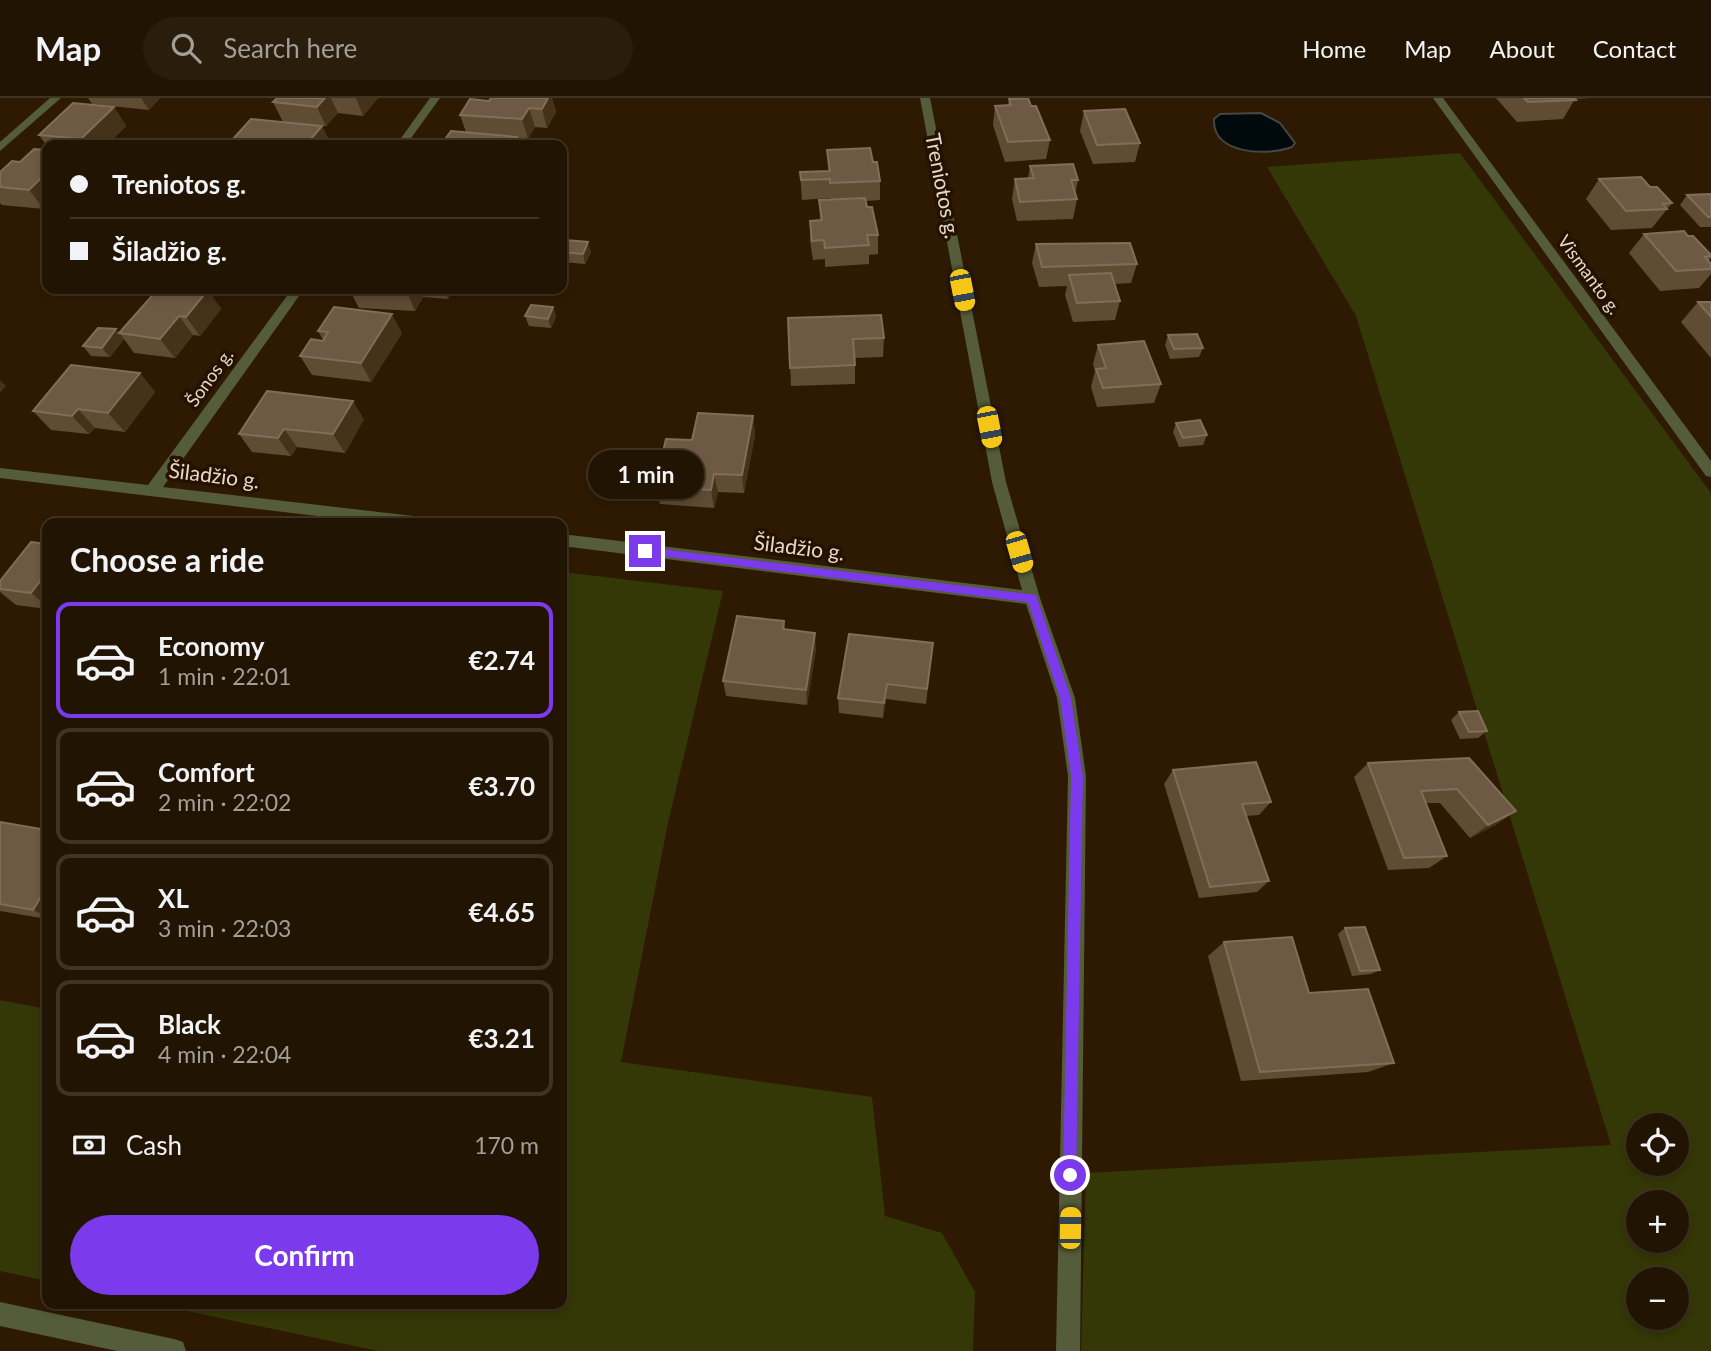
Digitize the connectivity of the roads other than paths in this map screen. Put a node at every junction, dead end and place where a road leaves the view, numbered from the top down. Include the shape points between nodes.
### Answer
1 (55, 98) edge
2 (435, 98) edge
3 (925, 98) edge
4 (1438, 98) edge
5 (405, 140) edge
6 (0, 148) edge
7 (294, 294) edge
8 (0, 472) edge
9 (1711, 472) edge
10 (153, 490) junction
11 (381, 518) edge
12 (567, 541) edge
13 (1032, 598) junction
14 (0, 1314) edge
15 (174, 1351) edge
16 (1068, 1351) edge

1 - 6 street
2 - 5 street
3 - 13 street, Treniotos g. via 999,482
4 - 9 street, Vismanto g.
7 - 10 street, Šonos g.
8 - 10 street, Šiladžio g.
10 - 11 street, Šiladžio g.
12 - 13 street, Šiladžio g.
13 - 16 street, Treniotos g. via 1066,698 1077,776
14 - 15 street

